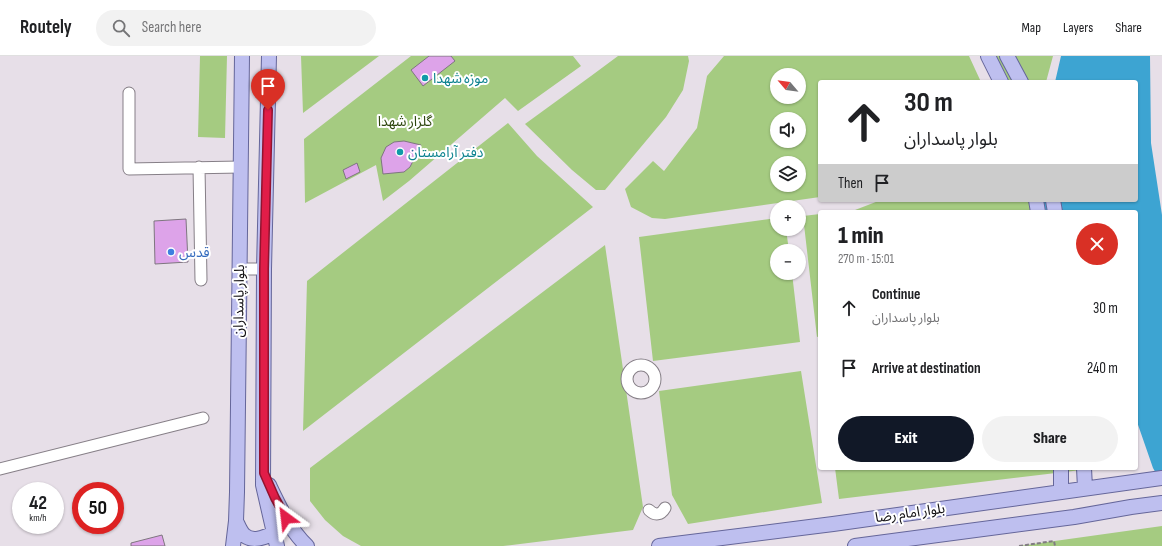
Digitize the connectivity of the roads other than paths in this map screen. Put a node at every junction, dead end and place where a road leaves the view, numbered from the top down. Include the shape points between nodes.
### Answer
1 (242, 56) edge
2 (269, 56) edge
3 (988, 56) edge
4 (1007, 56) edge
5 (1000, 80) edge
6 (1020, 80) edge
7 (129, 93) dead end
8 (199, 167) junction
9 (240, 167) junction
10 (239, 269) junction
11 (264, 269) junction
12 (201, 280) dead end
13 (203, 418) dead end
14 (0, 469) edge
15 (1061, 470) edge
16 (1084, 470) edge
17 (264, 473) junction
18 (1162, 478) edge
19 (1085, 488) junction
20 (1061, 492) junction
21 (1162, 503) edge
22 (665, 508) dead end
23 (649, 510) dead end
24 (236, 521) junction
25 (275, 540) edge
26 (233, 546) edge
27 (307, 546) edge
28 (659, 546) edge
29 (855, 546) edge

1 - 9 main road, بلوار پاسداران
2 - 11 main road, بلوار پاسداران
3 - 5 main road
4 - 6 main road
7 - 8 street via 129,169
8 - 9 street via 216,171
8 - 12 street
9 - 10 main road, بلوار پاسداران
10 - 11 street
10 - 24 main road, بلوار پاسداران
11 - 17 main road, بلوار پاسداران
13 - 14 street
15 - 20 main road
16 - 19 main road
17 - 25 main road, بلوار پاسداران via 263,484
17 - 27 main road via 292,528
18 - 19 main road, بلوار امام رضا
19 - 20 main road, بلوار امام رضا
20 - 28 main road, بلوار امام رضا
21 - 29 main road, بلوار امام رضا
22 - 23 street via 658,514 652,514
24 - 25 main road via 248,538
24 - 26 main road, بلوار پاسداران

